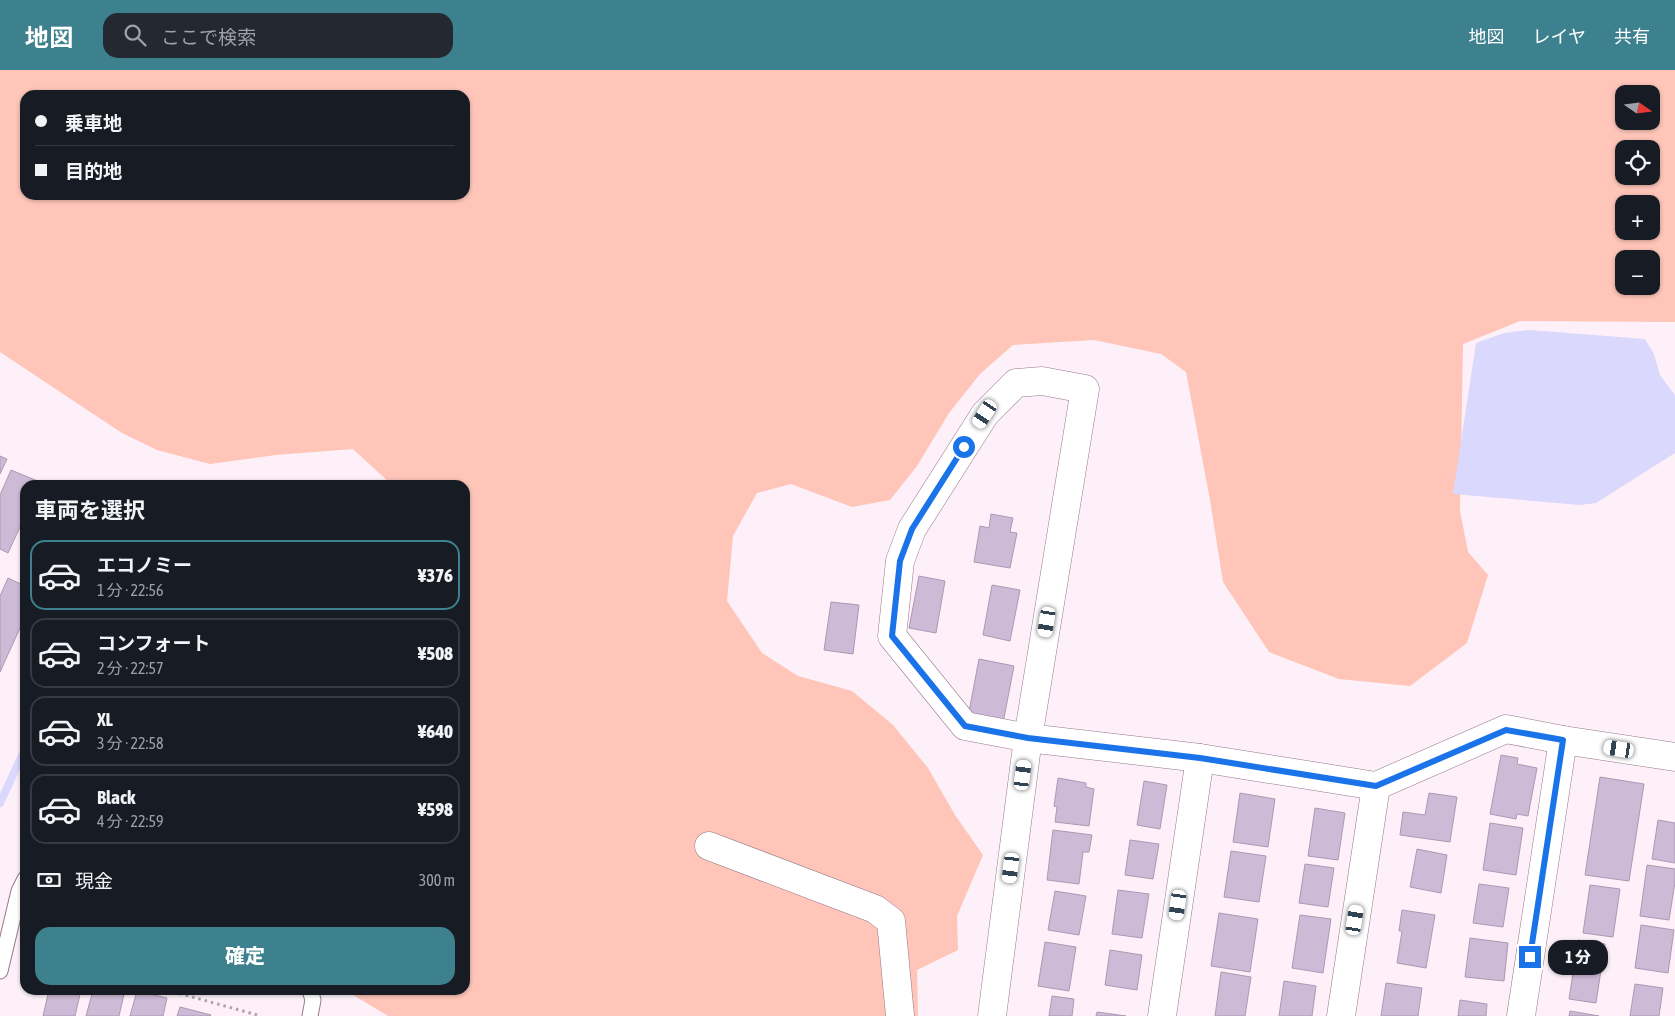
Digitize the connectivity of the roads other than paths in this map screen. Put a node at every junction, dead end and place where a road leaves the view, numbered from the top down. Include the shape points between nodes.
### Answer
1 (1028, 738) junction
2 (1563, 740) junction
3 (1200, 758) junction
4 (1675, 758) edge
5 (1376, 786) junction
6 (709, 846) dead end
7 (20, 889) edge
8 (0, 971) edge
9 (311, 995) edge
10 (310, 1016) edge
11 (900, 1016) edge
12 (992, 1016) edge
13 (1162, 1016) edge
14 (1341, 1016) edge
15 (1521, 1016) edge

1 - 1 street via 965,726 892,636 900,561 912,529 985,414 1016,383 1042,381 1085,389
1 - 3 street
1 - 12 street
2 - 4 street
2 - 5 street via 1506,730
2 - 15 street
3 - 5 street
3 - 13 street
5 - 14 street
6 - 11 street via 875,909 891,921
7 - 8 lane
9 - 10 lane

